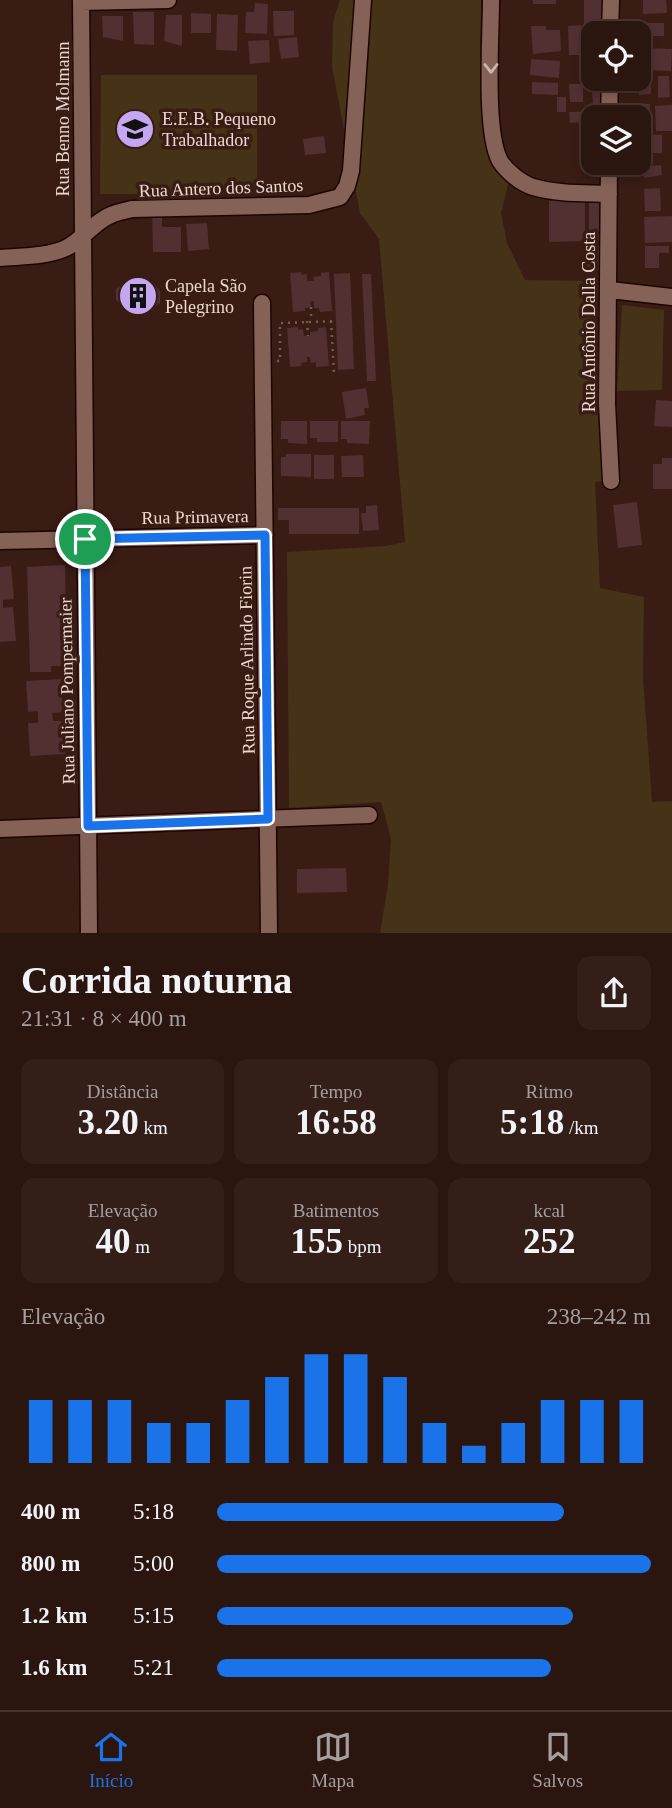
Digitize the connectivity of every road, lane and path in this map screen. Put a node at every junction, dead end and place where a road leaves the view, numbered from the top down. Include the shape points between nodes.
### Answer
1 (168, 0) edge
2 (363, 0) edge
3 (491, 0) edge
4 (611, 0) edge
5 (81, 1) edge
6 (610, 21) edge
7 (609, 175) edge
8 (609, 194) junction
9 (83, 238) junction
10 (0, 258) edge
11 (610, 290) junction
12 (672, 297) edge
13 (262, 303) dead end
14 (311, 307) dead end
15 (309, 321) junction
16 (331, 321) junction
17 (336, 321) dead end
18 (307, 336) dead end
19 (263, 361) junction
20 (334, 373) dead end
21 (611, 481) dead end
22 (265, 535) junction
23 (85, 539) junction
24 (0, 541) edge
25 (369, 815) dead end
26 (268, 819) junction
27 (88, 826) junction
28 (0, 829) edge
29 (89, 933) edge
30 (269, 933) edge

1 - 5 street
2 - 9 street, Rua Antero dos Santos via 351,171 340,197 309,205 132,209 110,215
3 -> 8 street via 491,134 500,161 532,187
4 - 6 street
5 - 9 street, Rua Benno Molmann
7 - 8 street, Rua Antônio Dalla Costa
8 - 11 street, Rua Antônio Dalla Costa
9 - 10 street, Rua Antero dos Santos via 42,254
9 - 23 street, Rua Juliano Pompermaier
11 - 12 street
11 - 21 street, Rua Antônio Dalla Costa via 607,404
13 - 19 street, Rua Roque Arlindo Fiorin
14 - 15 path
15 - 16 path
15 - 18 path
15 - 19 path via 280,323 280,362
16 - 17 path
16 - 20 path
19 - 22 street, Rua Roque Arlindo Fiorin
22 - 23 street, Rua Primavera
22 - 26 street, Rua Roque Arlindo Fiorin
23 - 24 street, Rua Primavera
23 - 27 street, Rua Juliano Pompermaier
25 - 26 street
26 - 27 street
26 - 30 street, Rua Roque Arlindo Fiorin
27 - 28 street
27 - 29 street, Rua Juliano Pompermaier

